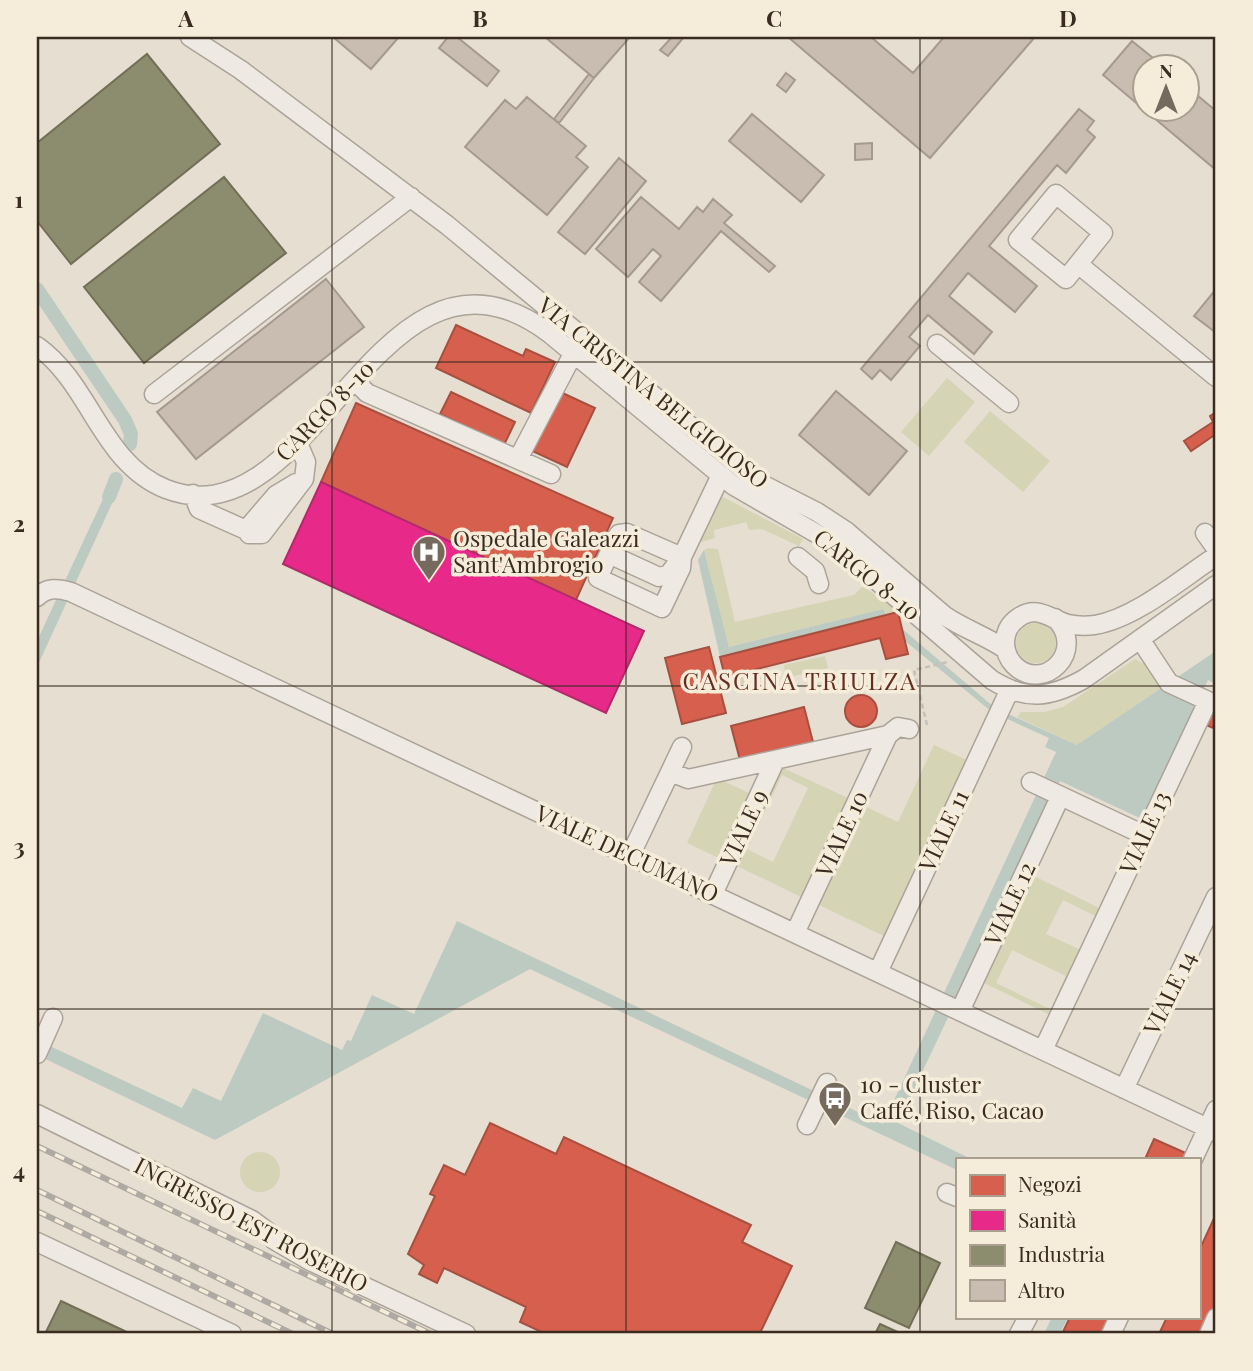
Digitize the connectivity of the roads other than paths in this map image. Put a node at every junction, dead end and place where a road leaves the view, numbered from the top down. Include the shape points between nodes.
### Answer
1 (190, 37) edge
2 (411, 197) junction
3 (1078, 264) junction
4 (937, 344) dead end
5 (38, 346) edge
6 (574, 352) junction
7 (1216, 376) edge
8 (355, 381) junction
9 (154, 394) dead end
10 (1009, 403) dead end
11 (298, 443) junction
12 (518, 459) junction
13 (551, 474) dead end
14 (721, 475) junction
15 (193, 494) junction
16 (1212, 545) edge
17 (609, 554) junction
18 (682, 556) junction
19 (798, 556) dead end
20 (819, 584) dead end
21 (1216, 585) edge
22 (37, 597) edge
23 (1055, 618) junction
24 (1012, 623) junction
25 (1099, 624) junction
26 (975, 632) junction
27 (1140, 639) junction
28 (1005, 649) junction
29 (1067, 650) junction
30 (1010, 690) junction
31 (1211, 708) edge
32 (909, 729) dead end
33 (888, 734) junction
34 (682, 747) dead end
35 (775, 761) junction
36 (669, 775) junction
37 (1031, 782) dead end
38 (1060, 797) junction
39 (1144, 835) junction
40 (630, 856) junction
41 (713, 894) junction
42 (1216, 897) edge
43 (795, 933) junction
44 (878, 972) junction
45 (960, 1011) junction
46 (53, 1018) dead end
47 (1043, 1050) junction
48 (37, 1054) edge
49 (827, 1083) dead end
50 (1124, 1089) junction
51 (1216, 1110) edge
52 (37, 1114) edge
53 (807, 1125) dead end
54 (1212, 1130) edge
55 (1194, 1158) edge
56 (37, 1242) edge
57 (1027, 1318) edge
58 (1119, 1318) edge
59 (232, 1334) edge
60 (466, 1334) edge
61 (1019, 1334) edge
62 (1111, 1334) edge

1 - 2 street, VIA CRISTINA BELGIOIOSO
2 - 9 street
2 - 26 street, VIA CRISTINA BELGIOIOSO via 741,469 846,531 945,616
3 - 3 street via 1103,233 1056,194 1018,240 1066,279
3 - 7 street
4 - 10 street
5 - 15 street, CARGO 8-10 via 65,374 128,465 155,484
6 - 8 street, CARGO 8-10 via 520,315 499,307 466,305 416,323
6 - 12 street
6 - 14 street, CARGO 8-10 via 666,437
8 - 11 street, CARGO 8-10
8 - 12 street via 367,393
11 - 15 street, CARGO 8-10 via 237,487
11 - 15 street via 306,461 304,479 281,491 246,530 200,509
12 - 13 street
14 - 18 street
14 - 30 street, CARGO 8-10 via 747,495 833,543 992,680
16 - 25 street via 1134,610
17 - 18 street via 659,577 669,575
17 - 18 street via 617,536 627,533
17 - 18 street via 598,578 662,608
19 - 20 street via 815,571
21 - 27 street, CARGO 8-10
22 - 40 street, VIALE DECUMANO via 47,590 66,591
23 - 24 street via 1037,612
23 - 25 street via 1077,626
23 - 29 street via 1065,632
24 - 26 street
24 - 28 street
25 - 29 street
26 - 28 street, VIA CRISTINA BELGIOIOSO
27 - 30 street, CARGO 8-10 via 1065,690 1032,695
27 - 31 street, VIALE 13 via 1169,683 1208,701
28 - 29 street via 1016,667 1036,674 1055,668
30 - 44 street, VIALE 11
31 - 39 street, VIALE 13
32 - 33 street via 898,727
33 - 35 street
33 - 43 street, VIALE 10
34 - 36 street
35 - 36 street via 688,779
35 - 41 street, VIALE 9
36 - 40 street
37 - 38 street
38 - 39 street
38 - 45 street, VIALE 12
39 - 47 street, VIALE 13
40 - 41 street, VIALE DECUMANO
41 - 43 street, VIALE DECUMANO
42 - 50 street, VIALE 14
43 - 44 street, VIALE DECUMANO
44 - 45 street, VIALE DECUMANO
45 - 47 street, VIALE DECUMANO
46 - 48 street
47 - 50 street, VIALE DECUMANO
49 - 53 street
50 - 54 street, VIALE DECUMANO
51 - 54 street
52 - 60 street, INGRESSO EST ROSERIO via 252,1220 274,1241 310,1261
54 - 55 street
56 - 59 street
57 - 61 street
58 - 62 street

